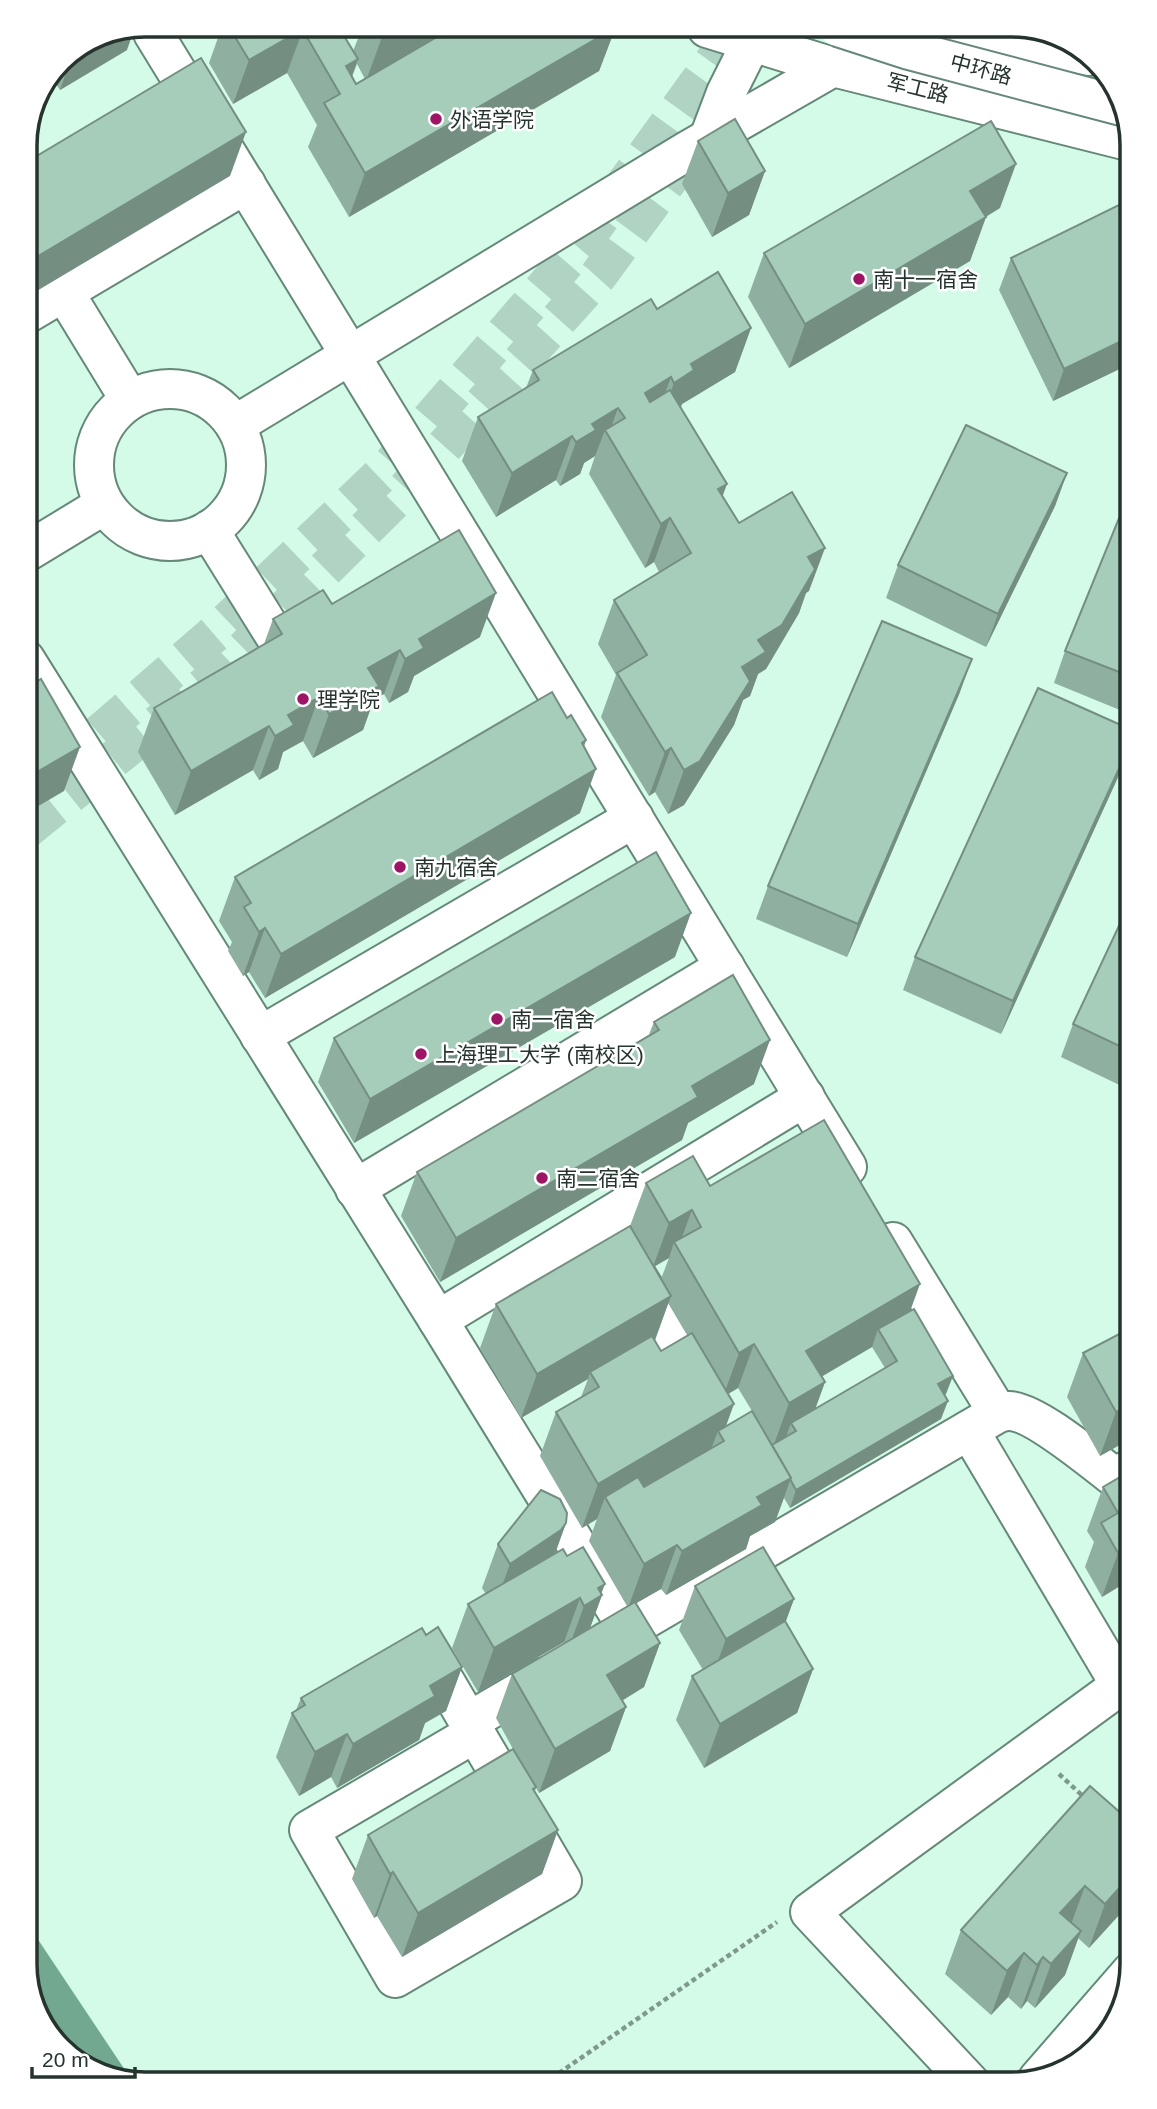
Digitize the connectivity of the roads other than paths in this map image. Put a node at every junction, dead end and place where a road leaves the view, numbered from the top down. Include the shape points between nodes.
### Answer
1 (155, 37) edge
2 (754, 37) edge
3 (760, 37) edge
4 (846, 37) edge
5 (869, 37) edge
6 (1002, 37) edge
7 (1063, 50) edge
8 (833, 67) junction
9 (1112, 104) edge
10 (709, 138) junction
11 (1119, 139) edge
12 (246, 184) junction
13 (64, 292) junction
14 (37, 308) edge
15 (351, 356) junction
16 (130, 400) junction
17 (235, 425) junction
18 (104, 505) junction
19 (209, 530) junction
20 (37, 547) edge
21 (275, 636) edge
22 (37, 692) edge
23 (634, 818) junction
24 (725, 967) junction
25 (260, 1036) junction
26 (804, 1097) junction
27 (355, 1188) junction
28 (603, 1219) junction
29 (438, 1320) junction
30 (723, 1417) edge
31 (983, 1422) junction
32 (1120, 1473) edge
33 (772, 1498) edge
34 (793, 1533) junction
35 (628, 1629) junction
36 (1120, 1670) edge
37 (443, 1678) edge
38 (1120, 1685) edge
39 (472, 1727) junction
40 (1118, 1987) edge
41 (1050, 2065) edge
42 (960, 2072) edge

1 - 12 main road
2 - 10 main road
3 - 8 main road, 军工路
4 - 8 main road
5 - 9 main road, 中环路, bridge
6 - 7 main road
8 - 10 main road
8 - 11 main road, 军工路
10 - 15 main road
12 - 13 main road
12 - 15 main road
13 - 14 main road
13 - 16 main road
15 - 17 main road
15 - 23 main road
16 - 17 main road via 158,390 188,391 215,403
16 - 18 main road via 108,420 95,447 94,475
17 - 19 main road via 246,453 244,483 231,511
18 - 19 main road via 125,527 152,540 181,541
18 - 20 main road
19 - 21 main road
22 - 25 main road
23 - 24 main road
23 - 25 main road
24 - 26 main road
24 - 27 main road
25 - 27 main road
26 - 28 main road
26 - 31 main road via 869,1202
27 - 29 main road
28 - 29 main road
28 - 30 main road
29 - 35 main road
31 - 32 main road via 1009,1411 1022,1414 1063,1437 1113,1476
31 - 34 main road
31 - 36 main road
33 - 34 main road
34 - 35 main road
35 - 39 main road
37 - 39 main road
38 - 42 main road via 810,1912
39 - 39 main road via 562,1881 395,1979 309,1830
40 - 41 main road

